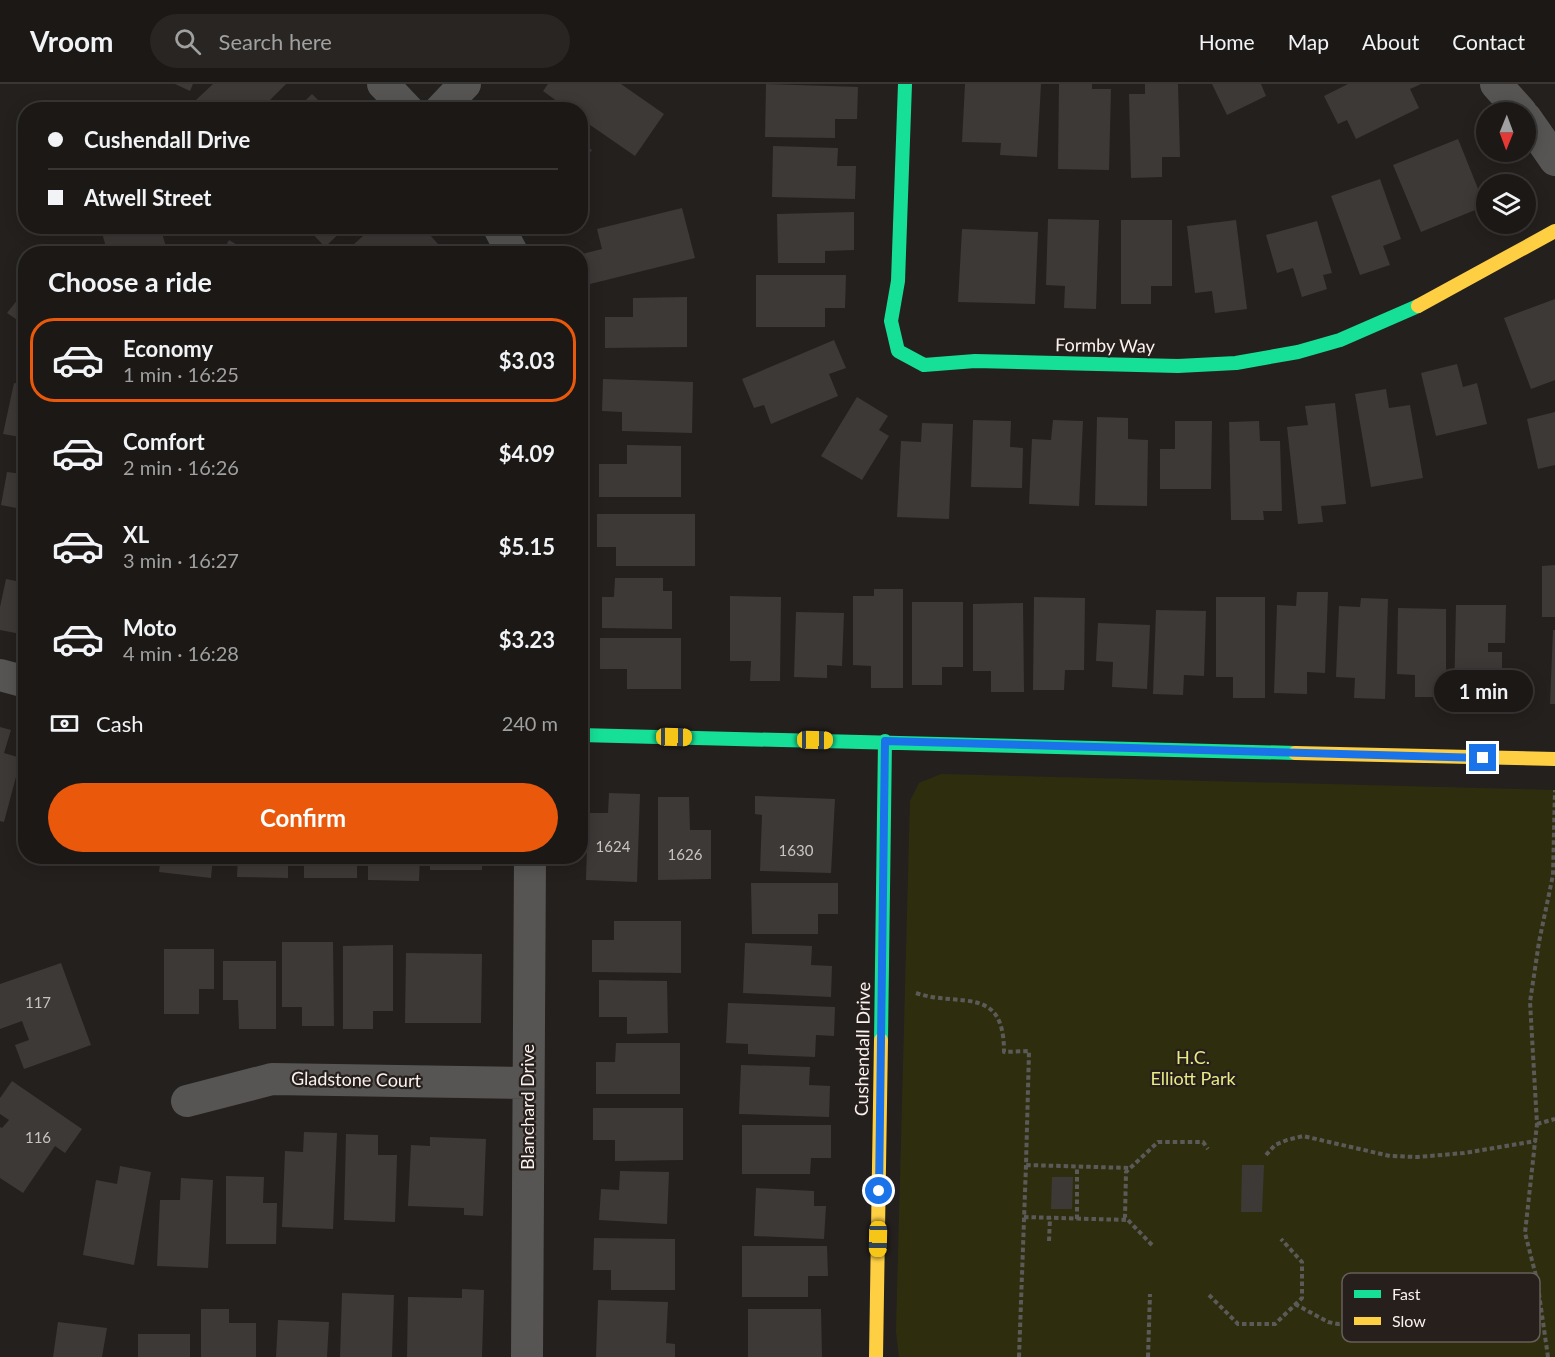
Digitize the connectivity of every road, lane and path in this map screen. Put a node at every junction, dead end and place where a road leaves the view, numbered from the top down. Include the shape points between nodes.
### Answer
1 (383, 84) edge
2 (465, 84) edge
3 (905, 84) edge
4 (1496, 84) edge
5 (400, 102) edge
6 (448, 102) edge
7 (1512, 102) edge
8 (1536, 132) edge
9 (1555, 160) edge
10 (1555, 231) edge
11 (0, 675) edge
12 (18, 680) edge
13 (588, 735) edge
14 (885, 741) junction
15 (1555, 759) edge
16 (1555, 783) edge
17 (530, 864) edge
18 (916, 993) dead end
19 (528, 1083) junction
20 (187, 1101) dead end
21 (1555, 1119) edge
22 (1537, 1124) junction
23 (1536, 1140) junction
24 (1208, 1149) dead end
25 (1266, 1155) dead end
26 (1026, 1165) junction
27 (1077, 1167) junction
28 (1130, 1168) junction
29 (1024, 1217) junction
30 (1050, 1218) junction
31 (1077, 1219) junction
32 (1127, 1220) junction
33 (1281, 1239) dead end
34 (1049, 1241) dead end
35 (1152, 1245) dead end
36 (1535, 1273) edge
37 (1150, 1294) dead end
38 (1209, 1295) dead end
39 (1540, 1301) edge
40 (1295, 1304) junction
41 (1342, 1323) edge
42 (527, 1357) edge
43 (876, 1357) edge
44 (1019, 1357) edge
45 (1148, 1357) edge
46 (1548, 1357) edge

1 - 5 street
2 - 6 street
3 - 10 street, Formby Way via 898,281 891,321 898,351 924,365 975,361 1178,366 1236,363 1298,352 1340,340 1408,311
4 - 7 street
8 - 9 street
11 - 12 street
13 - 14 street
14 - 15 street
14 - 43 street, Cushendall Drive
16 - 22 path via 1553,875 1530,1002
17 - 19 street, Blanchard Drive
18 - 26 path via 981,1002 998,1016 1004,1052 1029,1052
19 - 20 street, Gladstone Court via 272,1079
19 - 42 street, Blanchard Drive
21 - 22 path
22 - 23 path
23 - 25 path via 1464,1154 1418,1157 1390,1156 1303,1136 1275,1145
23 - 36 path via 1525,1233
24 - 28 path via 1203,1142 1158,1142
26 - 27 path
26 - 29 path
27 - 28 path
27 - 31 path
28 - 32 path via 1126,1172
29 - 30 path
29 - 44 path
30 - 31 path
30 - 34 path
31 - 32 path
32 - 35 path
33 - 40 path via 1302,1262 1302,1298
37 - 45 path
38 - 40 path via 1238,1324 1275,1324
39 - 46 path
40 - 41 path via 1328,1322

